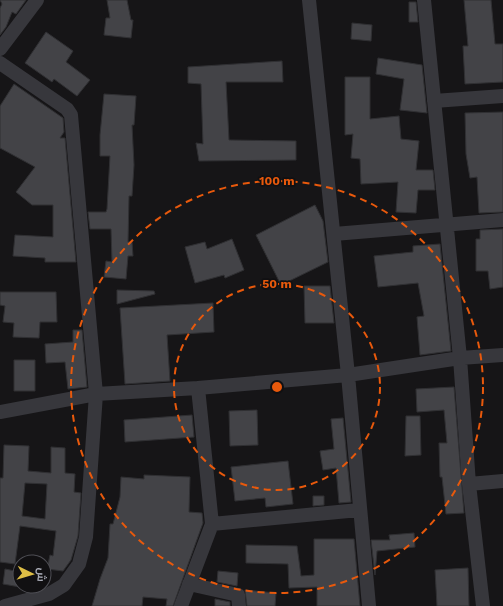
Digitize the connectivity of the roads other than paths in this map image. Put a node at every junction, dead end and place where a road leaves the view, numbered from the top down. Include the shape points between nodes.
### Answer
1 (37, 0) edge
2 (309, 0) edge
3 (424, 0) edge
4 (0, 49) edge
5 (0, 63) edge
6 (503, 96) edge
7 (434, 101) junction
8 (503, 220) edge
9 (447, 225) junction
10 (334, 234) junction
11 (503, 354) edge
12 (460, 358) junction
13 (348, 375) junction
14 (198, 388) junction
15 (96, 394) junction
16 (0, 412) edge
17 (503, 481) edge
18 (469, 484) junction
19 (359, 510) junction
20 (212, 524) junction
21 (189, 584) junction
22 (5, 606) edge
23 (181, 606) edge
24 (239, 606) edge
25 (369, 606) edge
26 (482, 606) edge

1 - 4 street
2 - 10 street
3 - 7 street
5 - 15 street via 68,109 71,115
6 - 7 street
7 - 9 street
8 - 9 street
9 - 10 street
9 - 12 street
10 - 13 street
11 - 12 street
12 - 13 street
12 - 18 street
13 - 14 street
13 - 19 street
14 - 15 street
14 - 20 street
15 - 16 street
15 - 22 street via 86,537 79,564 64,585 49,594
17 - 18 street
18 - 26 street
19 - 20 street
19 - 25 street
20 - 21 street
21 - 23 street
21 - 24 street via 238,595

